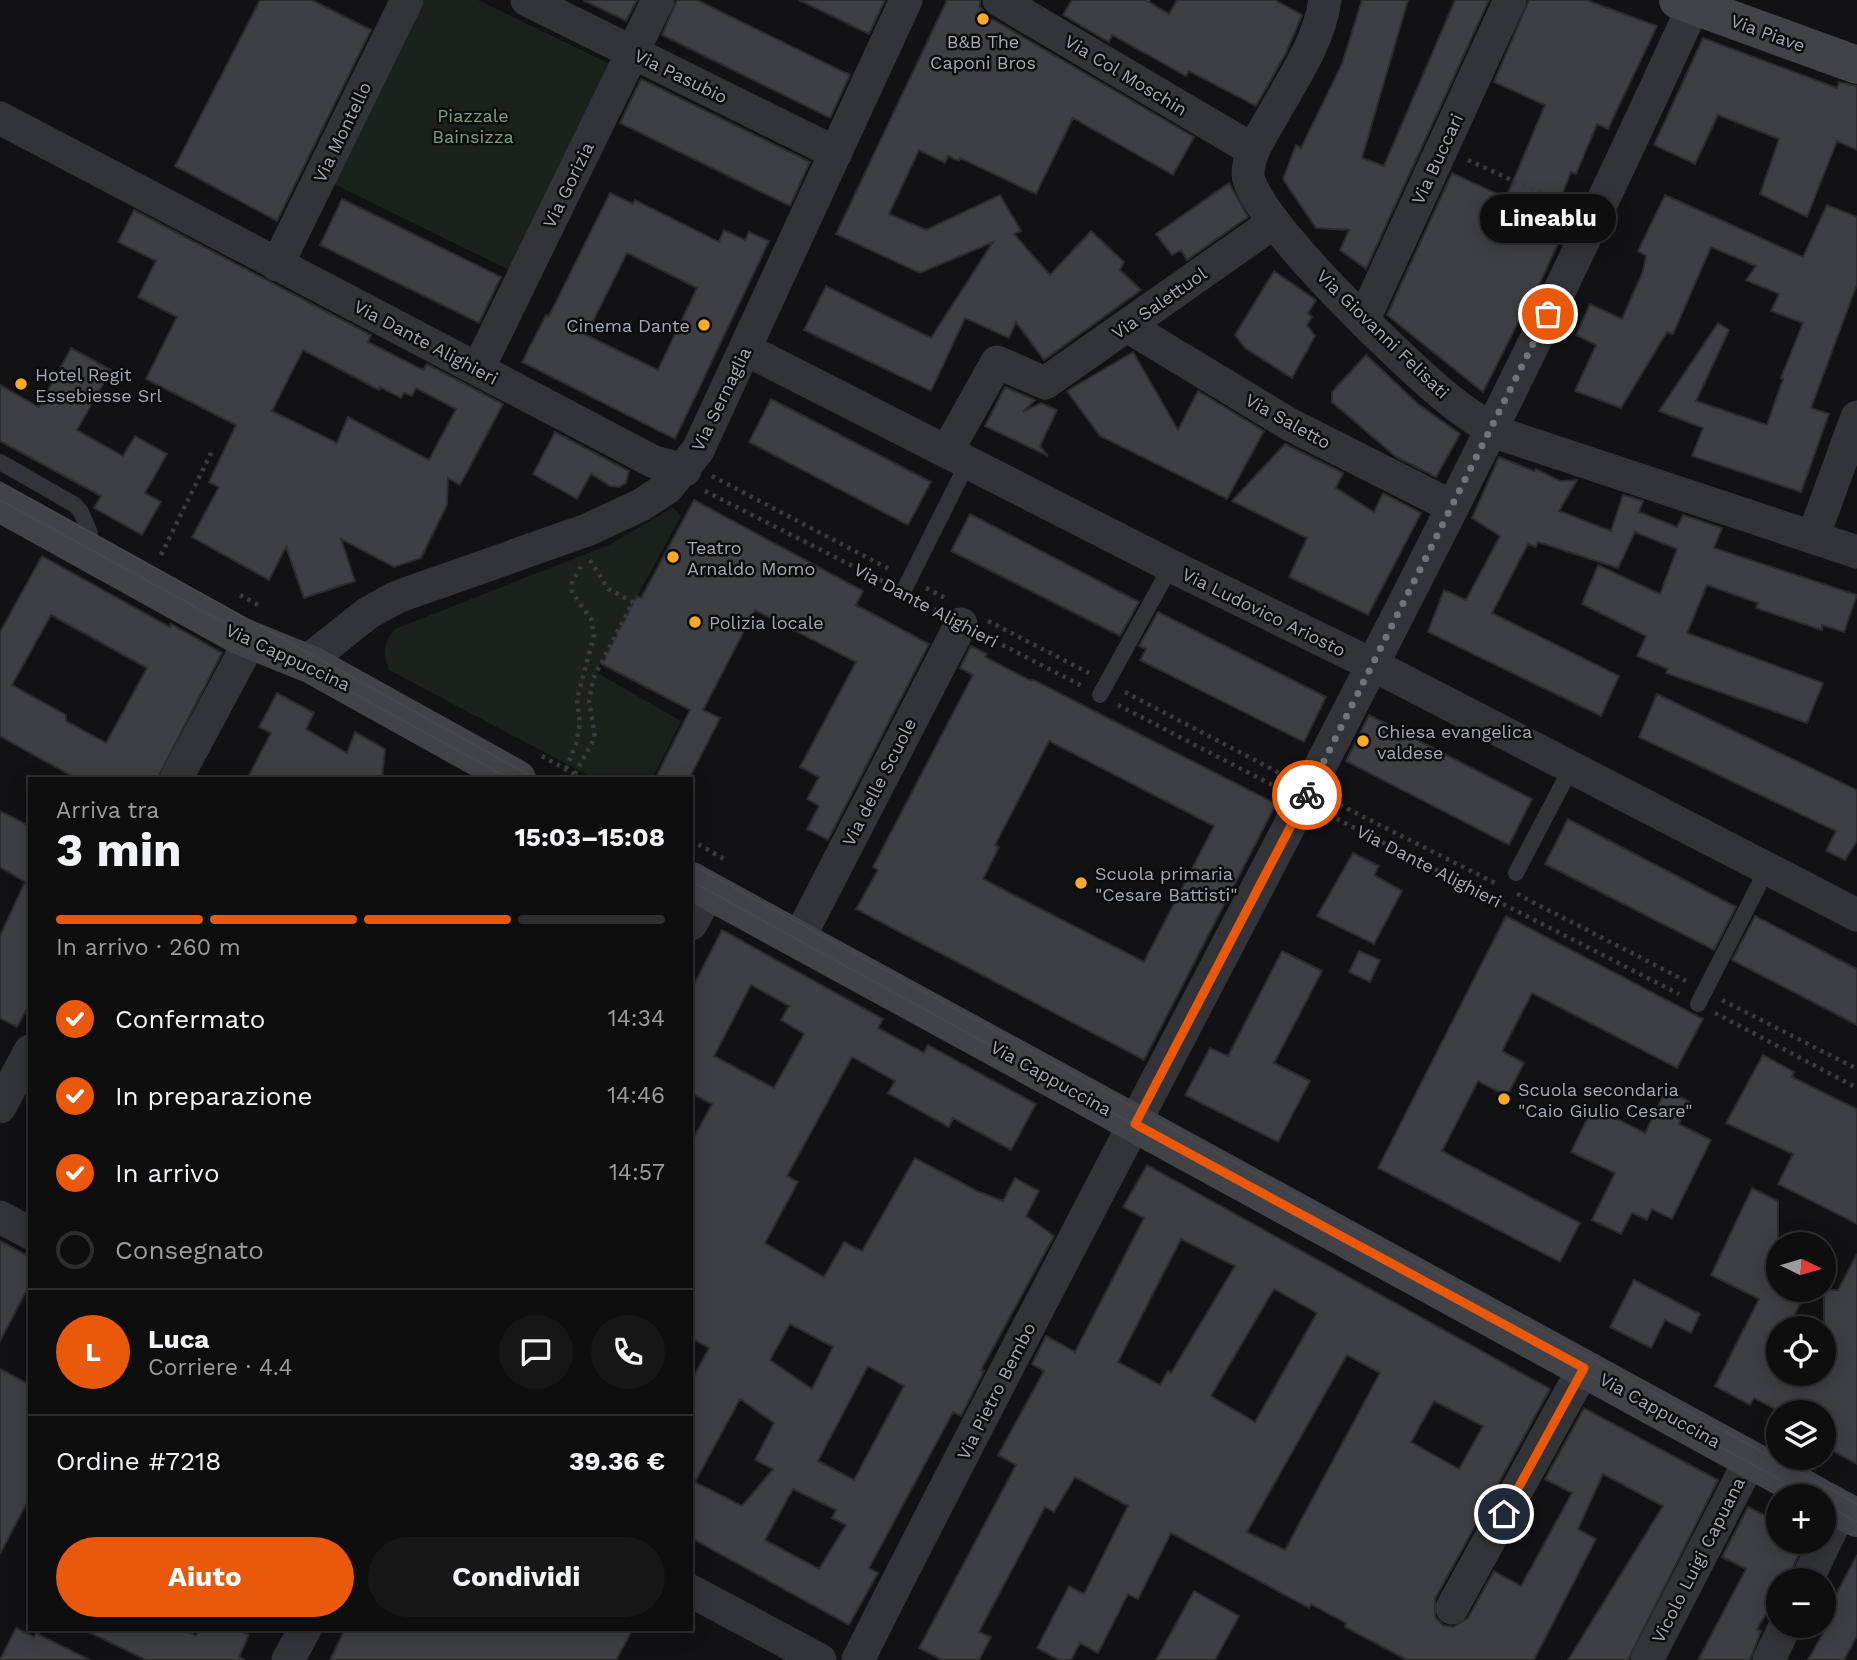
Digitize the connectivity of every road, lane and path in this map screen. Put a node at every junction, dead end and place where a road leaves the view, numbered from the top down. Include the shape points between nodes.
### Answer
1 (407, 0) edge
2 (527, 0) edge
3 (658, 0) edge
4 (906, 0) edge
5 (999, 0) edge
6 (1325, 0) edge
7 (1510, 0) edge
8 (1689, 2) edge
9 (622, 63) junction
10 (1857, 65) edge
11 (0, 118) edge
12 (1442, 148) junction
13 (1253, 150) junction
14 (836, 153) junction
15 (1596, 219) junction
16 (1273, 223) junction
17 (277, 265) junction
18 (1364, 319) junction
19 (1127, 326) junction
20 (745, 349) junction
21 (478, 369) junction
22 (1857, 417) edge
23 (1492, 429) junction
24 (213, 449) dead end
25 (958, 456) junction
26 (0, 462) edge
27 (685, 470) junction
28 (0, 503) edge
29 (1453, 507) junction
30 (587, 536) junction
31 (1812, 537) junction
32 (92, 545) junction
33 (1857, 552) edge
34 (161, 555) dead end
35 (1171, 566) junction
36 (906, 585) junction
37 (962, 624) junction
38 (250, 641) junction
39 (302, 654) junction
40 (1373, 665) junction
41 (1103, 689) junction
42 (1571, 768) junction
43 (566, 769) dead end
44 (575, 774) dead end
45 (177, 777) edge
46 (514, 777) edge
47 (1306, 796) junction
48 (1767, 869) junction
49 (1516, 873) dead end
50 (700, 886) edge
51 (1857, 915) edge
52 (693, 916) edge
53 (798, 940) junction
54 (1701, 997) junction
55 (20, 1065) edge
56 (1857, 1069) edge
57 (1857, 1088) edge
58 (0, 1107) edge
59 (1135, 1124) junction
60 (0, 1217) edge
61 (28, 1232) edge
62 (1584, 1368) junction
63 (1749, 1460) junction
64 (1794, 1484) edge
65 (693, 1592) edge
66 (1452, 1608) dead end
67 (304, 1631) edge
68 (1779, 1638) edge
69 (288, 1660) edge
70 (820, 1660) edge
71 (858, 1660) edge
72 (1647, 1660) edge
73 (1769, 1660) edge

1 - 17 street, Via Montello
2 - 9 street, Via Pasubio
3 - 9 street, Via Gorizia
4 - 14 street, Via Sernaglia
5 - 13 street, Via Col Moschin
6 - 13 street, Via Giovanni Felisati via 1314,40
7 - 12 street, Via Buccari
8 - 10 street, Via Piave
8 - 15 street, Via Pietro Bembo
9 - 14 street, Via Pasubio
9 - 21 street, Via Gorizia
11 - 17 street, Via Dante Alighieri
12 - 15 path
12 - 18 street, Via Buccari
13 - 16 street, Via Giovanni Felisati via 1248,175 1255,197
14 - 20 street, Via Sernaglia
15 - 23 street, Via Pietro Bembo
16 - 18 street, Via Giovanni Felisati
16 - 19 street, Via Salettuol
17 - 21 street, Via Dante Alighieri
18 - 23 street, Via Giovanni Felisati via 1452,402
19 - 25 street, Via Salettuol via 1045,383 997,362
19 - 29 street, Via Saletto via 1289,424
20 - 25 street, Via Ludovico Ariosto
20 - 27 street, Via Sernaglia
21 - 27 street, Via Dante Alighieri via 654,461
22 - 31 street
23 - 29 street, Via Pietro Bembo
23 - 31 street, Via Giovanni Felisati via 1524,444
24 - 34 path
25 - 35 street, Via Ludovico Ariosto
25 - 36 lane
26 - 32 lane via 75,505
27 - 30 street, Via Sernaglia via 667,488
27 - 36 path via 703,472
27 - 36 path, Via Dante Alighieri via 705,492
28 - 32 street, Via Cappuccina
29 - 40 street, Via Pietro Bembo
30 - 39 street, Via Sernaglia via 397,597
30 - 43 path via 582,546 583,567 572,583 572,592 591,619 594,635 578,699 576,744
30 - 44 path via 587,554 608,589 633,602 593,679 589,701 595,737
31 - 33 street, Via Giovanni Felisati
32 - 38 street, Via Cappuccina
35 - 40 street, Via Ludovico Ariosto
35 - 41 lane
36 - 37 path, Via Dante Alighieri
36 - 37 path
37 - 41 path, Via Dante Alighieri
37 - 41 path
37 - 53 street, Via delle Scuole
38 - 39 street, Via Cappuccina
38 - 45 street
39 - 46 street, Via Cappuccina
40 - 42 street, Via Ludovico Ariosto
40 - 47 street, Via Pietro Bembo
41 - 47 path
41 - 47 path, Via Dante Alighieri
42 - 48 street, Via Ludovico Ariosto
42 - 49 lane
47 - 54 path
47 - 54 path, Via Dante Alighieri
47 - 59 street, Via Pietro Bembo
48 - 51 street, Via Ludovico Ariosto
48 - 54 lane
50 - 52 street
50 - 53 street, Via Cappuccina
53 - 59 street, Via Cappuccina
54 - 56 path
54 - 57 path, Via Dante Alighieri
55 - 58 street
59 - 62 street, Via Cappuccina
59 - 71 street, Via Pietro Bembo
60 - 61 street
62 - 63 street, Via Cappuccina
62 - 66 street
63 - 64 street, Via Cappuccina
63 - 72 street, Vicolo Luigi Capuana
65 - 70 street
67 - 69 street
68 - 73 street

